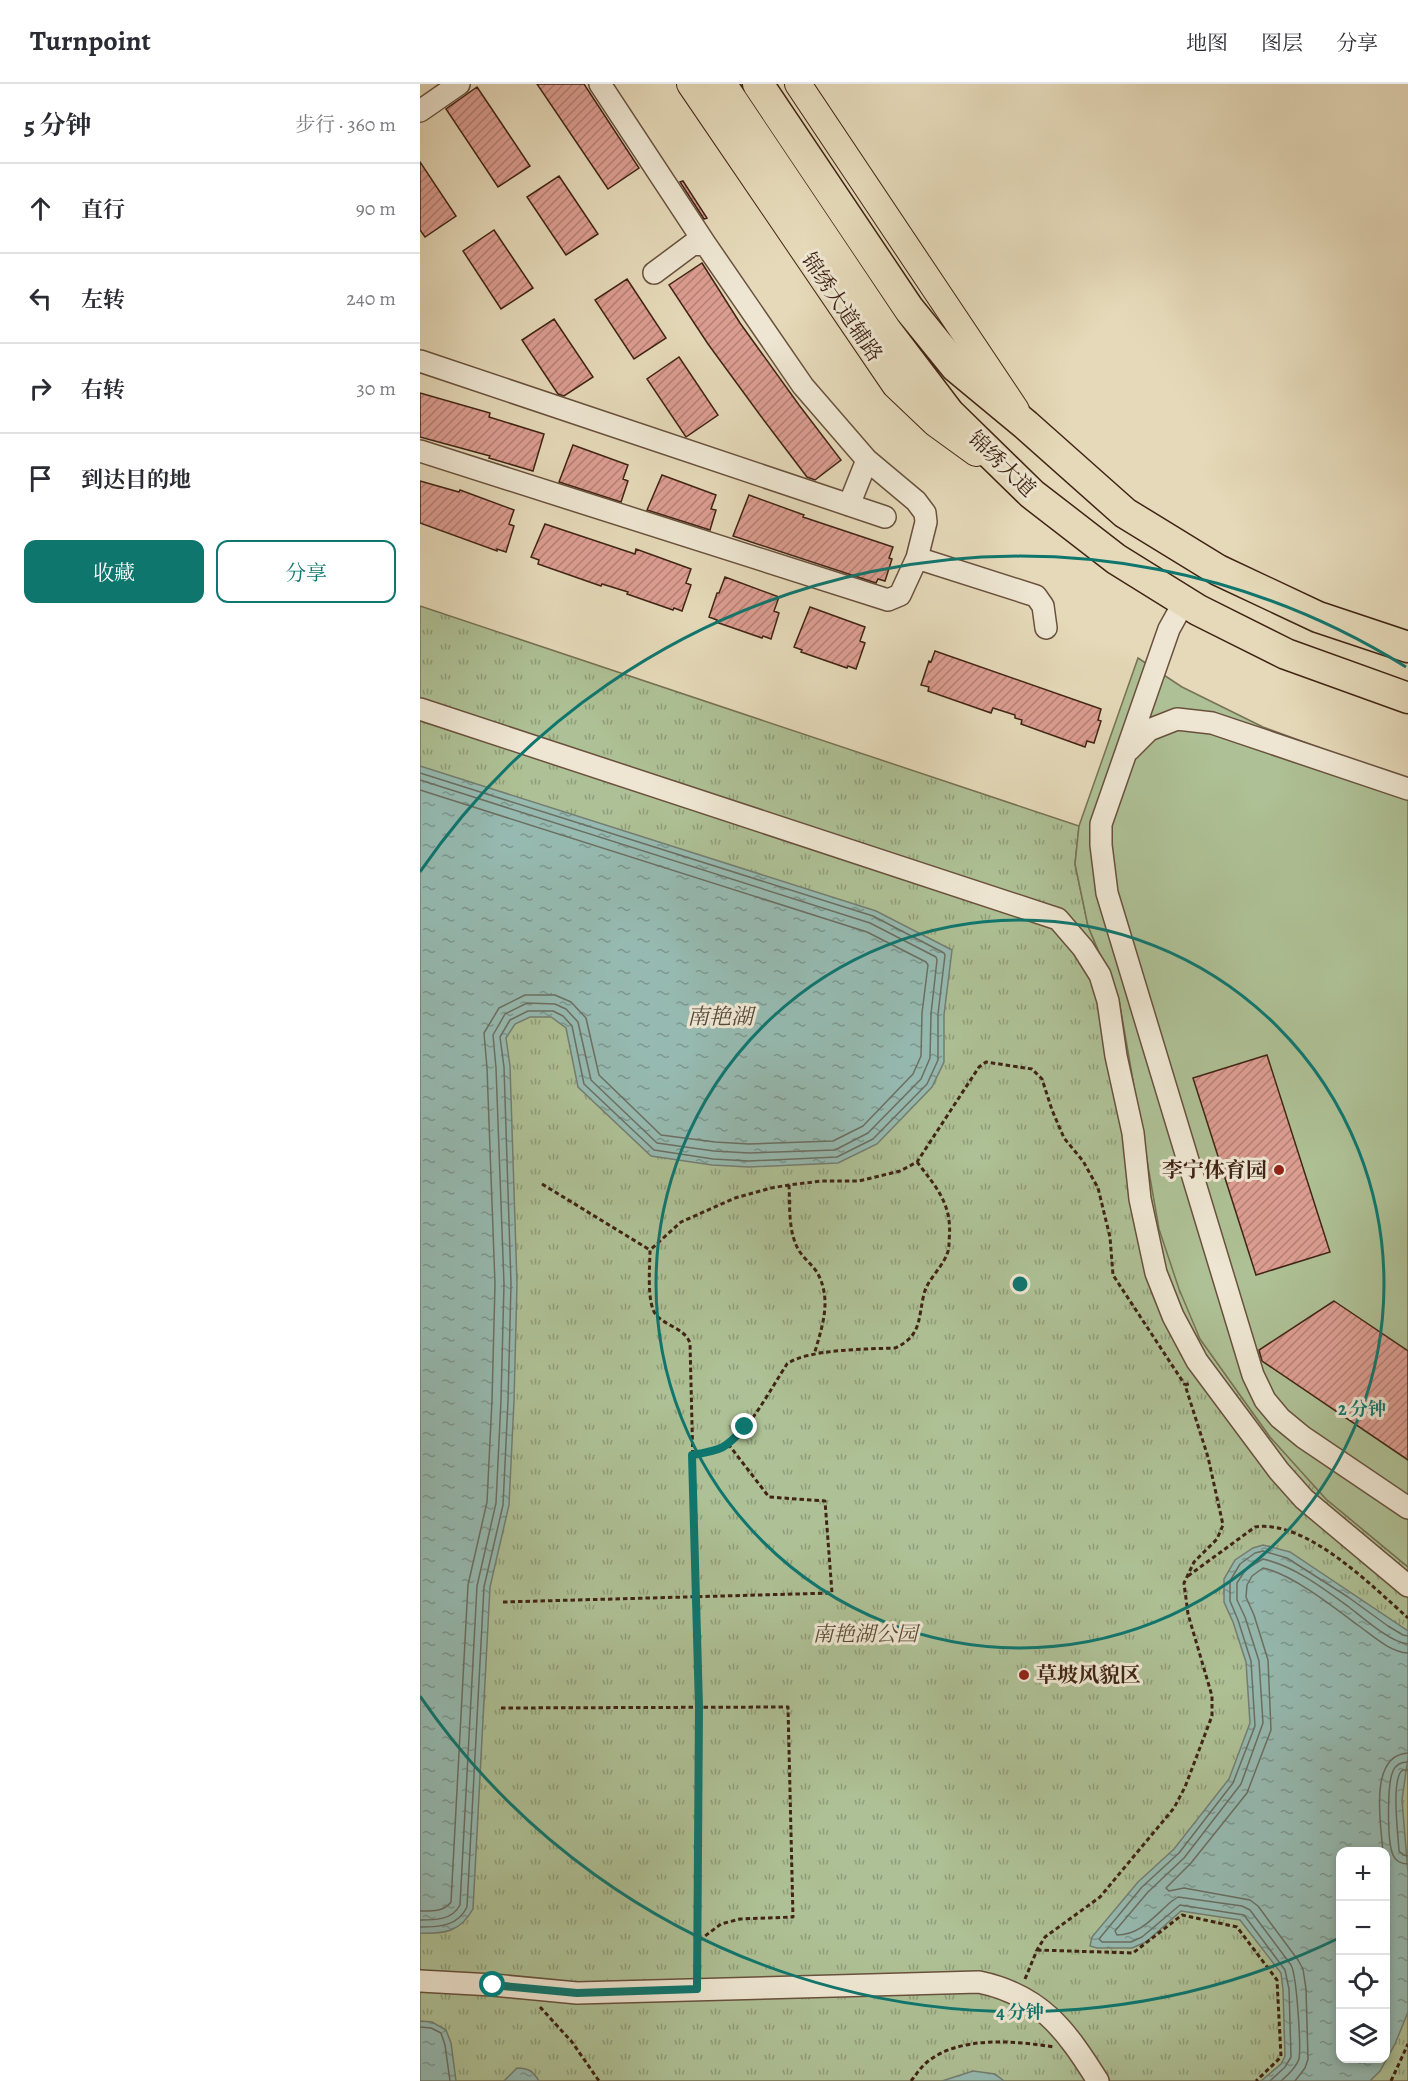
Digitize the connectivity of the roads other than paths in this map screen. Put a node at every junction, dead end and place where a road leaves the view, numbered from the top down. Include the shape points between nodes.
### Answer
1 (459, 84) edge
2 (600, 84) edge
3 (690, 84) edge
4 (721, 84) edge
5 (758, 84) edge
6 (798, 84) edge
7 (420, 111) edge
8 (706, 245) junction
9 (654, 273) dead end
10 (420, 361) edge
11 (1026, 425) junction
12 (420, 451) edge
13 (867, 460) junction
14 (1032, 494) junction
15 (849, 505) junction
16 (885, 517) dead end
17 (917, 558) junction
18 (1184, 602) junction
19 (1046, 628) dead end
20 (1408, 647) edge
21 (1408, 698) edge
22 (420, 709) edge
23 (1124, 755) junction
24 (1408, 789) edge
25 (1408, 1508) edge
26 (1408, 1586) edge
27 (420, 1981) edge
28 (1098, 2081) edge

1 - 7 lane
2 - 8 lane
3 - 14 main road, 锦绣大道辅路 via 895,385 936,424
4 - 14 highway, 锦绣大道 via 893,339 949,412
5 - 11 highway, 锦绣大道 via 909,309 956,367
6 - 11 main road
8 - 9 lane via 693,244
8 - 13 lane via 804,386
10 - 15 lane
11 - 20 highway, 锦绣大道 via 1125,513 1218,570 1318,617
12 - 17 lane via 888,600 900,596
13 - 15 lane
13 - 17 lane via 908,493 925,513
14 - 18 highway, 锦绣大道 via 1116,559
15 - 16 lane
17 - 19 lane via 1036,596 1043,606
18 - 21 highway, 锦绣大道 via 1286,654
18 - 23 lane via 1169,629
22 - 26 lane via 1058,919 1100,975 1108,1001 1133,1133 1140,1199 1156,1273 1173,1316 1197,1361 1279,1471 1304,1499
23 - 24 lane via 1149,730 1177,719 1212,723
23 - 25 lane via 1101,824 1107,893 1253,1375 1265,1400 1280,1418
27 - 28 lane via 577,1993 979,1982 1019,1995 1048,2014 1077,2047

